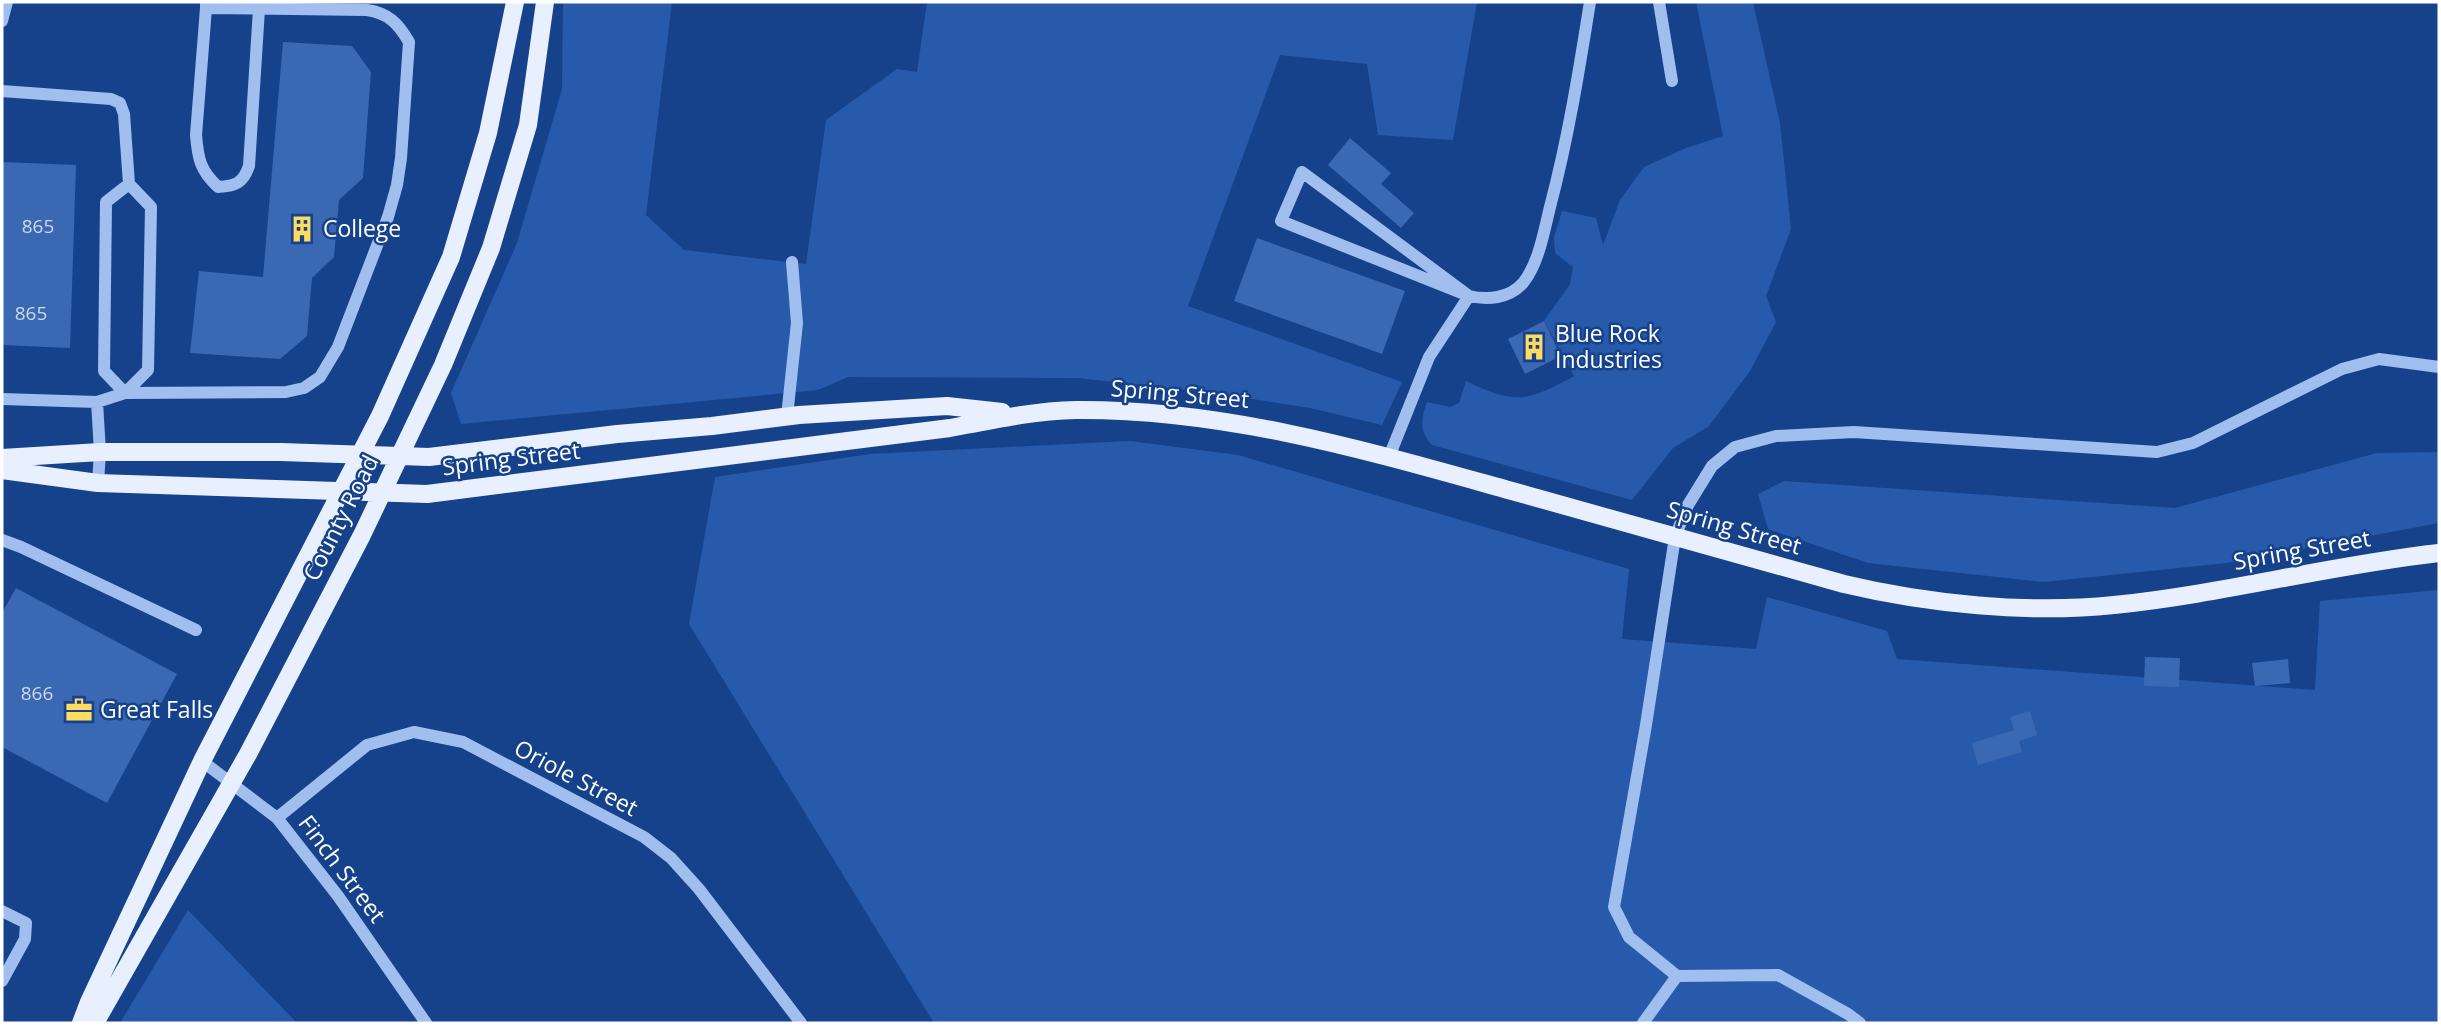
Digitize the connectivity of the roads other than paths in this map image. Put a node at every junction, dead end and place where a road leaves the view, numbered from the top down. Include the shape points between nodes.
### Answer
1 (7, 2) edge
2 (515, 2) edge
3 (545, 2) edge
4 (1590, 2) edge
5 (1659, 2) edge
6 (206, 5) edge
7 (259, 9) junction
8 (2, 21) edge
9 (1672, 81) dead end
10 (2, 92) edge
11 (129, 184) junction
12 (792, 262) dead end
13 (1469, 296) junction
14 (2439, 367) edge
15 (125, 393) junction
16 (2, 399) edge
17 (97, 402) junction
18 (1023, 414) junction
19 (787, 416) junction
20 (100, 452) junction
21 (361, 454) junction
22 (400, 456) junction
23 (1389, 457) junction
24 (2, 458) edge
25 (2, 470) edge
26 (98, 484) junction
27 (342, 491) junction
28 (382, 493) junction
29 (1675, 537) junction
30 (2, 540) edge
31 (2439, 553) edge
32 (196, 630) dead end
33 (202, 761) junction
34 (231, 783) junction
35 (277, 818) junction
36 (2, 911) edge
37 (1677, 976) junction
38 (2, 981) edge
39 (81, 1023) edge
40 (95, 1023) edge
41 (426, 1023) edge
42 (801, 1023) edge
43 (1643, 1023) edge
44 (1860, 1023) edge

1 - 8 street
2 - 21 main road, County Road via 488,133 451,257
3 - 22 main road, County Road via 528,125 491,248
4 - 13 street via 1567,143 1536,256 1522,284 1510,292 1498,298
5 - 9 street
6 - 7 street
6 - 7 street via 196,135 205,175 218,187 235,186 244,179 248,166
7 - 15 street via 367,10 383,12 400,26 409,42 401,158 388,217 338,347 320,377 304,388
10 - 11 street via 120,103
11 - 15 street via 151,206 148,370
11 - 15 street via 106,202 104,370
12 - 19 street via 797,323
13 - 13 street via 1368,222 1302,172 1281,221
13 - 23 street via 1429,357
14 - 29 street via 2379,359 2342,369 2193,443 2157,452 1854,432 1776,436 1735,447 1712,466
15 - 17 street
16 - 17 street
17 - 20 street
18 - 19 main road, Spring Street via 947,407
18 - 23 main road, Spring Street via 1159,413 1229,421
18 - 28 main road, Spring Street via 950,428 601,473 427,494
19 - 22 main road, Spring Street via 429,457
20 - 21 main road, Spring Street
20 - 24 main road, Spring Street
20 - 26 street
21 - 22 main road, Spring Street
21 - 27 main road, County Road
22 - 28 main road, County Road
23 - 29 main road, Spring Street
25 - 26 main road, Spring Street
26 - 27 main road, Spring Street
27 - 28 main road, Spring Street
27 - 33 main road, County Road
28 - 34 main road, County Road
29 - 31 main road, Spring Street via 1892,595 2067,608 2196,594
29 - 37 street via 1614,907 1629,937
30 - 32 street
33 - 34 street, Finch Street
33 - 39 main road, County Road
34 - 35 street, Finch Street
34 - 40 main road, County Road
35 - 41 street, Finch Street
35 - 42 street, Oriole Street via 367,745 414,732 463,742 644,837 671,858
36 - 38 street via 26,923 25,939
37 - 43 street
37 - 44 street via 1778,975

